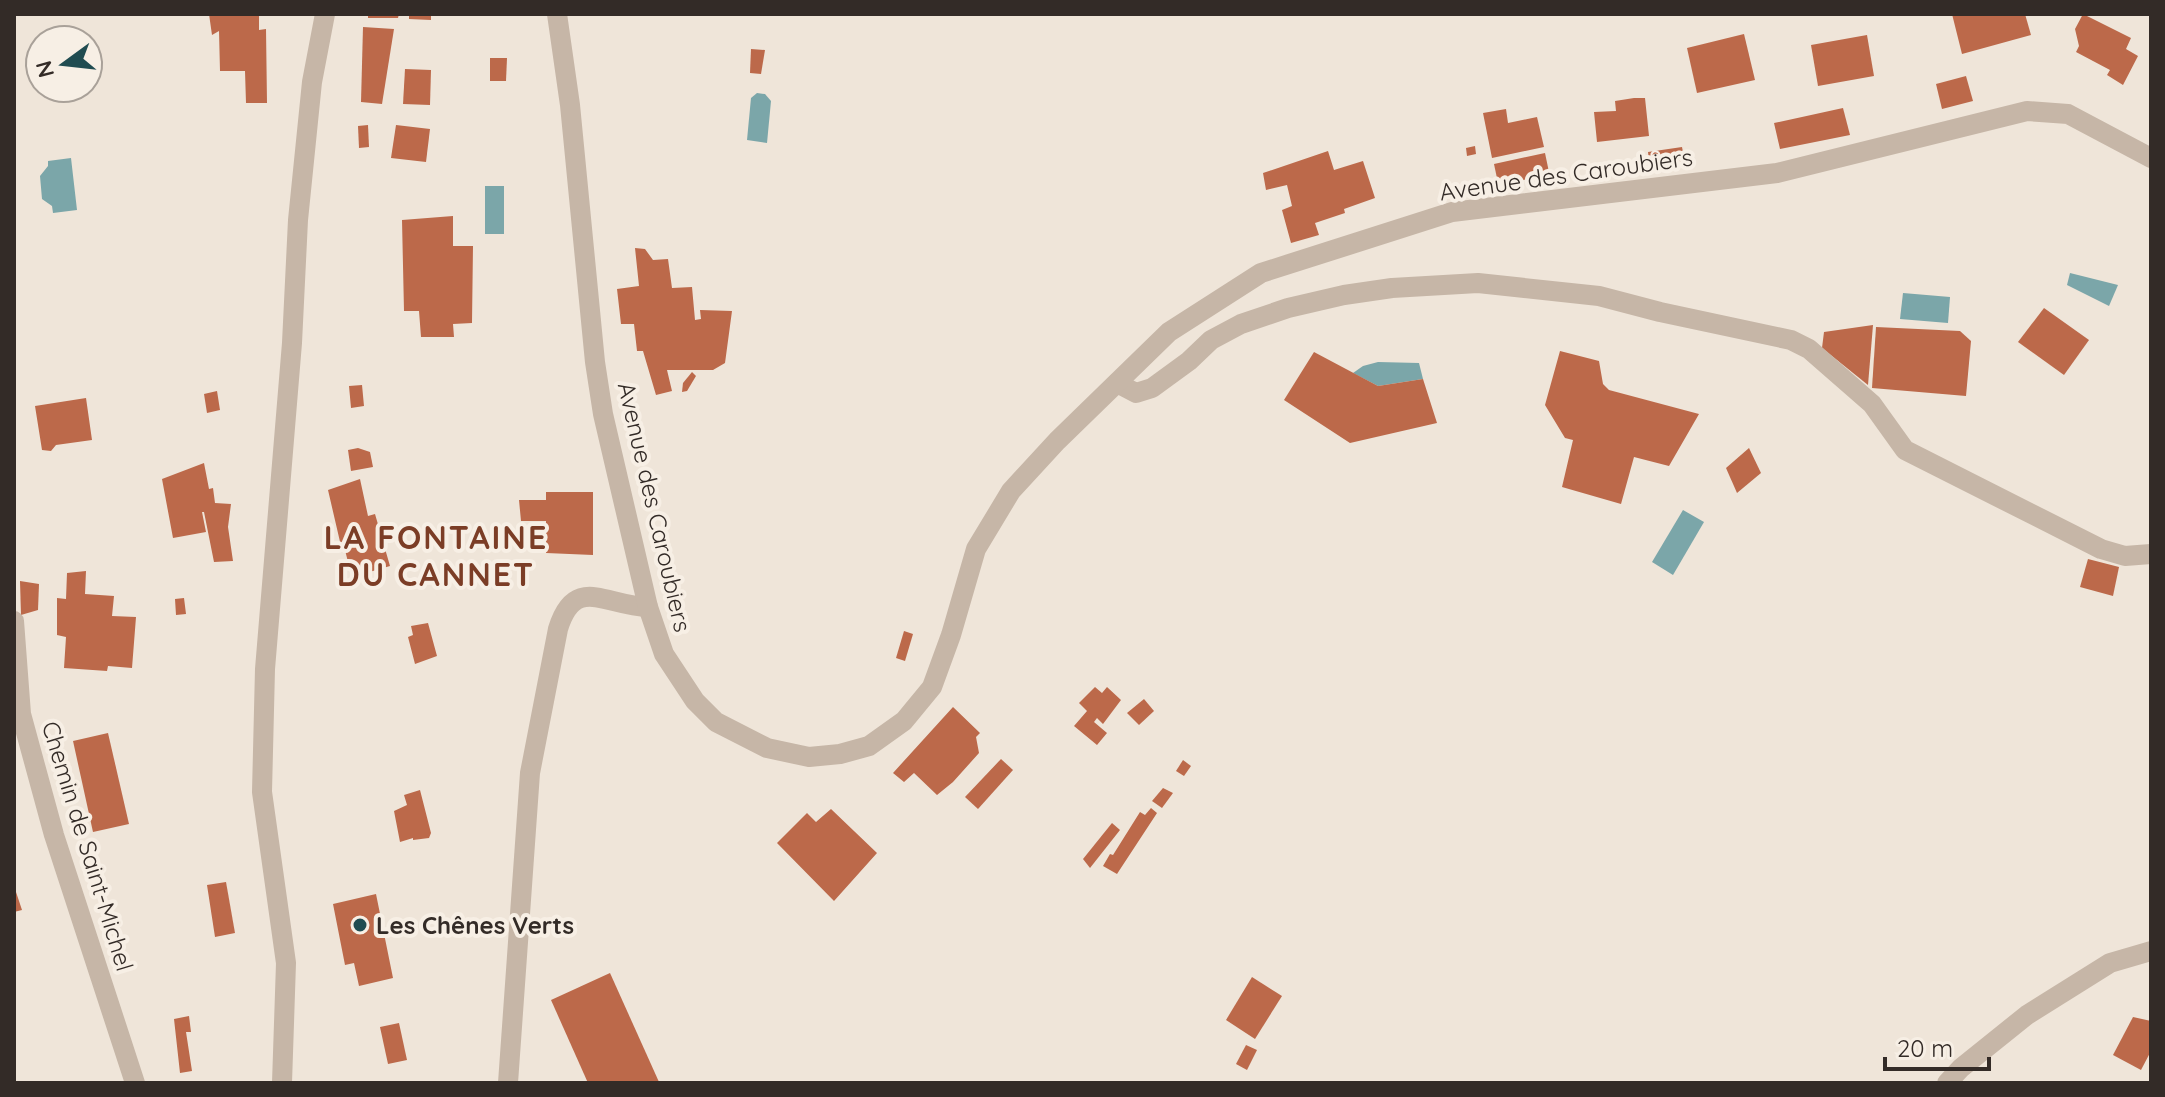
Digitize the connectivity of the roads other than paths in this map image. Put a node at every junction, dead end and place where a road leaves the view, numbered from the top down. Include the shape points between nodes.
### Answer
1 (325, 14) edge
2 (557, 14) edge
3 (2151, 158) edge
4 (1117, 383) junction
5 (2151, 554) edge
6 (648, 607) junction
7 (14, 621) edge
8 (2151, 951) edge
9 (135, 1083) edge
10 (282, 1083) edge
11 (508, 1083) edge
12 (1947, 1083) edge

1 - 10 street via 312,82 298,220 265,669 262,792 286,963
2 - 6 street, Avenue des Caroubiers via 597,375
3 - 4 street, Avenue des Caroubiers via 2068,114 2027,111 1777,173 1452,212 1261,273 1169,332
4 - 5 street via 1136,393 1152,388 1211,340 1241,324 1344,295 1478,283 1599,296 1791,340 1809,349 1872,404 1905,450 2101,549 2125,556
4 - 6 street, Avenue des Caroubiers via 1011,491 976,549 932,687 904,721 869,746 809,757 767,748 716,722 664,654
6 - 11 street via 590,596 576,599 564,609 558,629 530,773
7 - 9 street, Chemin de Saint-Michel via 21,714 54,835
8 - 12 street via 2110,963 2027,1015

